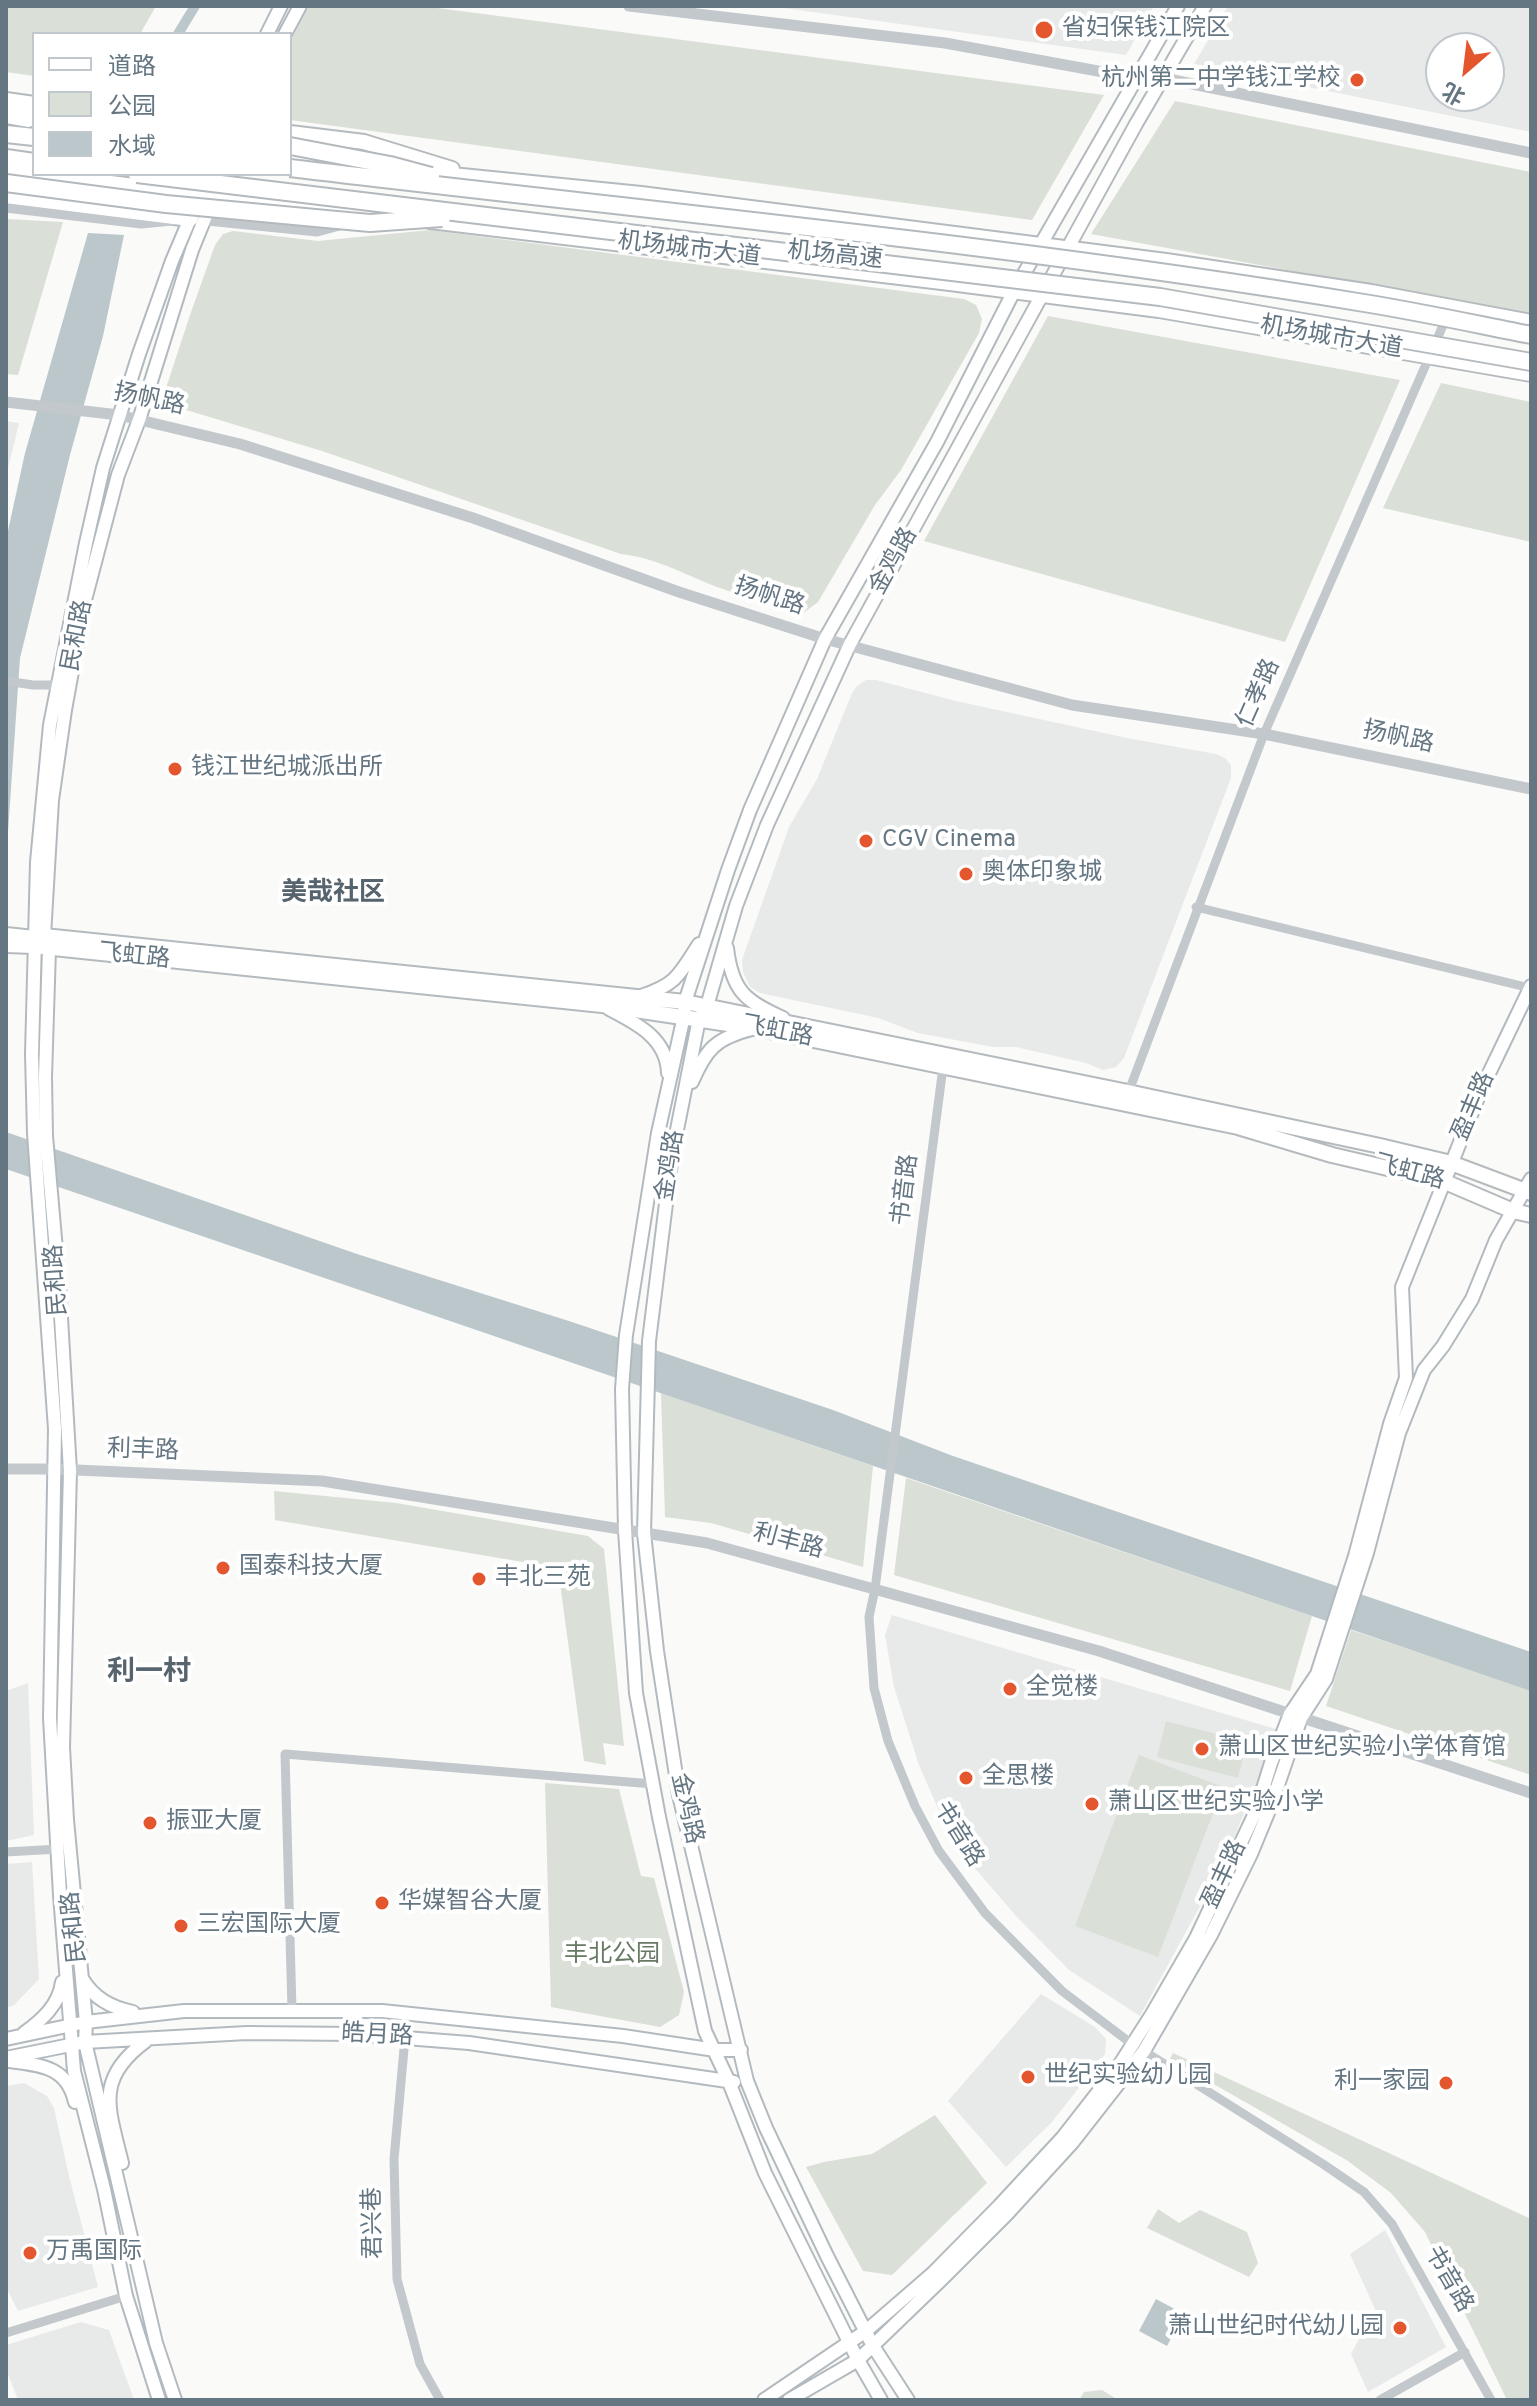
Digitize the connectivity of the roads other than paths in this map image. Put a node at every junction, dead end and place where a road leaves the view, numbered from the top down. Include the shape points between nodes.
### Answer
1 (281, 6) edge
2 (300, 6) edge
3 (629, 6) edge
4 (1178, 6) edge
5 (1205, 6) edge
6 (268, 32) edge
7 (286, 32) edge
8 (1136, 78) junction
9 (1163, 78) junction
10 (6, 101) edge
11 (32, 115) edge
12 (6, 116) edge
13 (292, 133) edge
14 (6, 134) edge
15 (32, 137) edge
16 (292, 146) edge
17 (1531, 153) edge
18 (292, 156) edge
19 (6, 158) edge
20 (32, 162) edge
21 (292, 168) edge
22 (6, 171) edge
23 (32, 174) edge
24 (53, 176) edge
25 (154, 176) edge
26 (208, 176) edge
27 (222, 176) edge
28 (6, 183) edge
29 (485, 185) junction
30 (6, 195) edge
31 (208, 195) junction
32 (6, 207) edge
33 (380, 215) junction
34 (480, 215) junction
35 (141, 217) junction
36 (197, 219) junction
37 (1040, 245) junction
38 (1067, 248) junction
39 (1014, 291) junction
40 (1042, 294) junction
41 (1451, 307) junction
42 (1531, 322) edge
43 (1531, 335) edge
44 (1431, 356) junction
45 (1531, 362) edge
46 (1531, 374) edge
47 (6, 402) edge
48 (119, 415) junction
49 (139, 420) junction
50 (825, 639) junction
51 (850, 644) junction
52 (6, 681) edge
53 (58, 685) junction
54 (1264, 734) junction
55 (1531, 789) edge
56 (1196, 907) junction
57 (709, 928) junction
58 (6, 935) edge
59 (726, 941) junction
60 (40, 942) junction
61 (6, 945) edge
62 (1530, 987) edge
63 (641, 996) junction
64 (602, 1005) junction
65 (707, 1006) junction
66 (689, 1012) junction
67 (797, 1024) junction
68 (755, 1028) junction
69 (943, 1067) junction
70 (668, 1090) junction
71 (1126, 1098) junction
72 (682, 1108) junction
73 (1451, 1163) junction
74 (1443, 1181) junction
75 (1528, 1188) edge
76 (1513, 1211) junction
77 (1531, 1215) edge
78 (6, 1469) edge
79 (54, 1469) junction
80 (70, 1471) junction
81 (625, 1530) junction
82 (644, 1533) junction
83 (875, 1589) junction
84 (1296, 1716) junction
85 (653, 1784) junction
86 (1531, 1793) edge
87 (59, 1849) junction
88 (6, 1852) edge
89 (65, 1955) junction
90 (80, 1965) junction
91 (292, 2010) junction
92 (144, 2015) junction
93 (86, 2022) junction
94 (71, 2025) junction
95 (22, 2035) junction
96 (405, 2038) junction
97 (6, 2039) edge
98 (147, 2040) junction
99 (78, 2044) junction
100 (1138, 2047) junction
101 (715, 2050) junction
102 (741, 2050) junction
103 (6, 2059) edge
104 (747, 2081) junction
105 (729, 2082) junction
106 (104, 2189) junction
107 (125, 2214) junction
108 (126, 2296) junction
109 (7, 2330) edge
110 (866, 2331) junction
111 (850, 2344) junction
112 (873, 2346) junction
113 (1465, 2352) junction
114 (858, 2360) junction
115 (159, 2400) edge
116 (175, 2400) edge
117 (440, 2400) edge
118 (764, 2400) edge
119 (789, 2400) edge
120 (881, 2400) edge
121 (908, 2400) edge
122 (1380, 2400) edge
123 (1491, 2400) edge

1 - 6 main road
2 - 7 main road
3 - 8 street via 945,43
4 - 8 main road, 金鸡路
5 - 9 main road, 金鸡路
8 - 9 street
8 - 37 main road, 金鸡路
9 - 17 street
9 - 38 main road, 金鸡路
10 - 11 highway
11 - 12 highway
13 - 29 main road via 364,142
14 - 15 highway
16 - 29 highway, bridge
18 - 29 main road, 机场城市大道
19 - 20 highway
21 - 29 highway, 机场高速, bridge
22 - 23 main road, 机场城市大道
24 - 31 main road, 机场城市大道
25 - 34 highway, 机场高速, bridge
26 - 31 main road, 民和路
27 - 31 main road, 民和路
28 - 34 highway, bridge via 370,223
29 - 37 main road, 机场城市大道 via 641,194
29 - 43 highway, 机场高速, bridge via 1166,272
30 - 35 highway
31 - 33 main road, 机场城市大道
31 - 36 main road, 民和路
32 - 35 street
33 - 36 street via 317,231
33 - 39 main road, 机场城市大道
34 - 45 highway, 机场高速, bridge via 1160,297
35 - 36 highway
36 - 48 main road, 民和路 via 172,261
36 - 49 main road, 民和路
37 - 38 main road, 机场城市大道
37 - 39 main road, 金鸡路
38 - 40 main road, 金鸡路
38 - 41 main road, 机场城市大道
39 - 40 main road, 机场城市大道
39 - 50 main road, 金鸡路 via 937,442
40 - 44 main road, 机场城市大道
40 - 51 main road, 金鸡路
41 - 42 main road, 机场城市大道
41 - 44 street, 仁孝路
44 - 46 main road, 机场城市大道
44 - 54 street, 仁孝路
47 - 48 street, 扬帆路
48 - 49 street, 扬帆路
48 - 53 main road, 民和路 via 89,528
49 - 50 street, 扬帆路 via 240,444 361,482
49 - 60 main road, 民和路 via 118,475 85,600 52,800
50 - 51 street, 扬帆路
50 - 57 main road, 金鸡路 via 750,810
51 - 54 street, 扬帆路 via 1072,705
51 - 59 main road, 金鸡路 via 767,825
52 - 53 street
53 - 60 main road, 民和路 via 37,862
54 - 55 street, 扬帆路
54 - 56 street, 仁孝路
56 - 62 street
56 - 71 street, 仁孝路
57 - 63 main road via 676,978
57 - 66 main road, 金鸡路
58 - 60 main road, 飞虹路
59 - 65 main road, 金鸡路
59 - 67 main road via 732,977 746,998
60 - 61 main road, 飞虹路
60 - 63 main road, 飞虹路
60 - 64 main road, 飞虹路
60 - 79 main road, 民和路 via 34,1133
60 - 80 main road, 民和路 via 46,1136
62 - 73 main road, 盈丰路
63 - 66 main road, 飞虹路
64 - 66 main road, 飞虹路
64 - 70 main road via 652,1035 668,1065
65 - 66 main road, 飞虹路
65 - 66 main road, 金鸡路
65 - 67 main road, 飞虹路
66 - 68 main road, 飞虹路
66 - 70 main road, 金鸡路
66 - 72 main road, 金鸡路
67 - 71 main road, 飞虹路
68 - 69 main road, 飞虹路
68 - 72 main road via 717,1042 707,1052
69 - 71 main road, 飞虹路
69 - 83 street, 书音路
70 - 81 main road, 金鸡路 via 626,1335
71 - 73 main road, 飞虹路
71 - 74 main road, 飞虹路
72 - 82 main road, 金鸡路 via 649,1341
73 - 74 main road, 盈丰路
73 - 75 main road, 飞虹路
74 - 76 main road, 飞虹路
74 - 84 main road, 盈丰路 via 1402,1287 1406,1378 1317,1674
75 - 76 main road, 盈丰路
76 - 77 main road, 飞虹路
76 - 84 main road, 盈丰路 via 1472,1299 1424,1370 1399,1433 1326,1679
78 - 79 street, 利丰路
79 - 80 street, 利丰路
79 - 87 main road, 民和路 via 50,1718
80 - 81 street, 利丰路 via 322,1481
80 - 90 main road, 民和路 via 63,1747
81 - 82 street, 利丰路
81 - 85 main road, 金鸡路 via 636,1693
82 - 83 street, 利丰路 via 707,1543
82 - 102 main road, 金鸡路 via 679,1795
83 - 84 street, 利丰路 via 1099,1651
83 - 100 street, 书音路 via 869,1617 874,1688 888,1741 939,1851 985,1913 1062,1991
84 - 86 street, 利丰路
84 - 100 main road, 盈丰路 via 1251,1854 1204,1948
85 - 91 street via 285,1754
85 - 101 main road, 金鸡路 via 705,2031
87 - 88 street
87 - 89 main road, 民和路
89 - 94 main road, 民和路
89 - 95 main road via 61,1994
90 - 92 main road via 84,1983 101,2000
90 - 93 main road, 民和路
91 - 92 main road, 皓月路
91 - 101 main road, 皓月路 via 382,2011
92 - 93 main road, 皓月路
93 - 94 main road, 皓月路
93 - 99 main road, 民和路
94 - 95 main road, 皓月路
94 - 99 main road, 民和路
95 - 97 main road, 皓月路
96 - 98 main road, 皓月路 via 247,2033
96 - 105 main road, 皓月路
96 - 117 street, 君兴巷 via 394,2159 397,2279 420,2364
98 - 99 main road, 皓月路
98 - 107 main road via 128,2054 109,2088 127,2191
99 - 103 main road, 皓月路
99 - 106 main road, 民和路 via 74,2071
99 - 107 main road, 民和路
100 - 110 main road, 盈丰路 via 1042,2160 933,2273
100 - 112 main road, 盈丰路 via 1072,2143
100 - 113 street, 书音路 via 1364,2192 1392,2224
101 - 102 main road, 皓月路
101 - 105 main road, 金鸡路
102 - 104 main road, 金鸡路
103 - 106 main road via 61,2075 73,2091 92,2174
104 - 105 main road, 皓月路
104 - 110 main road, 金鸡路
105 - 111 main road, 金鸡路 via 765,2173
106 - 108 main road, 民和路
107 - 116 main road, 民和路
108 - 109 street
108 - 115 main road, 民和路
110 - 111 main road, 盈丰路
110 - 112 main road, 金鸡路
111 - 114 main road, 金鸡路
111 - 118 main road, 盈丰路
112 - 114 main road, 盈丰路
112 - 121 main road, 金鸡路
113 - 122 street
113 - 123 street, 书音路
114 - 119 main road, 盈丰路
114 - 120 main road, 金鸡路

